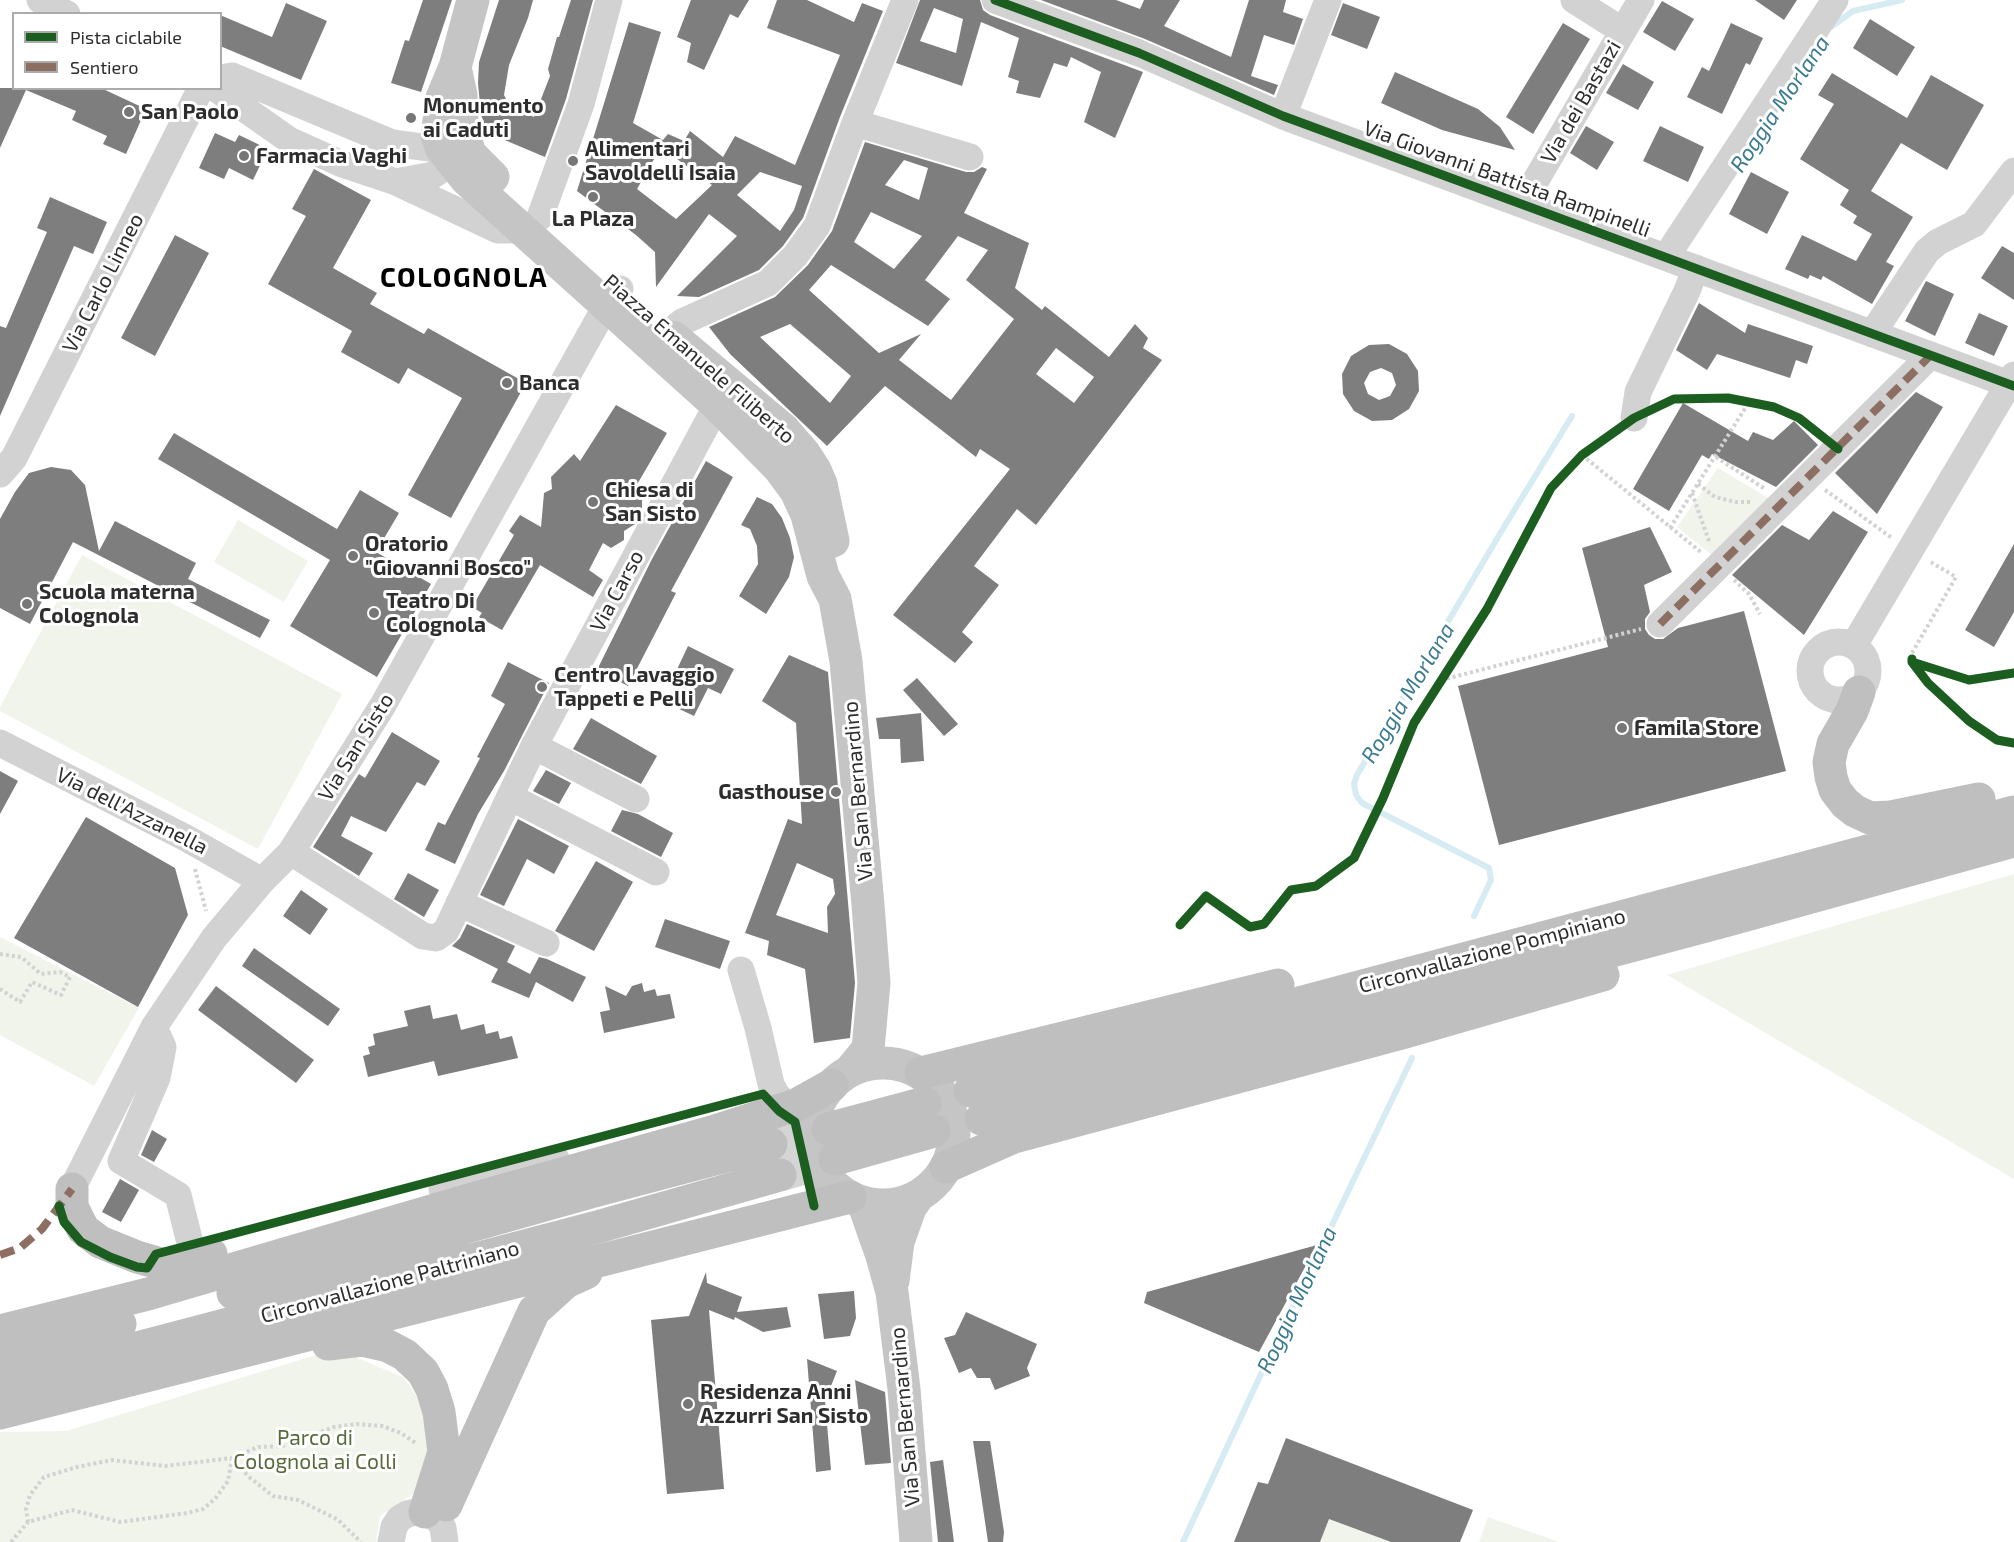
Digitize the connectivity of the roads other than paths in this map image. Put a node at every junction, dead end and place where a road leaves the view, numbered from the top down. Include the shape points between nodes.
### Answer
1 (40, 0) edge
2 (473, 0) edge
3 (609, 0) edge
4 (881, 0) edge
5 (905, 0) edge
6 (995, 0) edge
7 (1328, 0) edge
8 (1574, 0) edge
9 (1641, 0) edge
10 (1835, 0) edge
11 (63, 12) edge
12 (1623, 31) junction
13 (222, 78) edge
14 (200, 90) edge
15 (218, 90) edge
16 (1283, 116) junction
17 (855, 123) junction
18 (455, 155) junction
19 (970, 157) dead end
20 (2014, 171) edge
21 (396, 182) junction
22 (1522, 204) junction
23 (531, 223) junction
24 (1666, 257) junction
25 (1696, 268) junction
26 (613, 298) junction
27 (669, 333) junction
28 (1872, 334) junction
29 (1931, 355) junction
30 (2012, 382) edge
31 (717, 405) junction
32 (1634, 418) dead end
33 (0, 474) edge
34 (835, 599) junction
35 (1660, 624) road end
36 (1854, 645) junction
37 (1859, 692) junction
38 (0, 743) edge
39 (534, 746) junction
40 (2014, 795) edge
41 (510, 797) junction
42 (636, 799) dead end
43 (2014, 812) edge
44 (2014, 841) edge
45 (291, 852) junction
46 (1794, 870) junction
47 (656, 872) dead end
48 (262, 881) junction
49 (459, 903) junction
50 (1728, 920) junction
51 (546, 943) dead end
52 (741, 970) dead end
53 (874, 983) junction
54 (154, 1028) junction
55 (841, 1078) junction
56 (931, 1112) junction
57 (825, 1151) junction
58 (72, 1189) joint
59 (457, 1194) junction
60 (918, 1196) junction
61 (353, 1213) junction
62 (679, 1240) junction
63 (310, 1247) junction
64 (194, 1259) junction
65 (892, 1292) junction
66 (0, 1331) edge
67 (0, 1357) edge
68 (0, 1384) edge
69 (82, 1392) junction
70 (0, 1413) edge
71 (436, 1525) edge
72 (391, 1542) edge
73 (916, 1542) edge

1 - 11 street
2 - 18 main road via 438,118 437,136
3 - 23 street via 581,104
4 - 5 street
5 - 17 street
6 - 16 street, Via Giovanni Battista Rampinelli via 1139,53
7 - 16 street
8 - 12 street, Via dei Bastazi
9 - 12 street, Via dei Bastazi
10 - 24 street
12 - 22 street, Via dei Bastazi
13 - 18 street via 232,76 392,143
14 - 33 street, Via Carlo Linneo via 14,459
15 - 21 street via 288,140
16 - 22 street, Via Giovanni Battista Rampinelli
17 - 19 street
17 - 27 street via 817,226 795,256 768,283 682,322
18 - 21 street via 434,175
18 - 23 main road, Piazza Emanuele Filiberto via 466,179
20 - 28 street via 1974,224 1927,251
21 - 23 street via 498,230
22 - 24 street, Via Giovanni Battista Rampinelli
23 - 26 main road, Piazza Emanuele Filiberto
24 - 25 street, Via Giovanni Battista Rampinelli
25 - 28 street, Via Giovanni Battista Rampinelli
25 - 32 street via 1638,392
26 - 27 main road, Piazza Emanuele Filiberto
26 - 31 main road, Piazza Emanuele Filiberto
26 - 45 street, Via San Sisto via 383,705
27 - 34 main road, Piazza Emanuele Filiberto via 784,430 815,470 827,509 838,576
28 - 29 street, Via Giovanni Battista Rampinelli
29 - 30 street, Via Giovanni Battista Rampinelli
29 - 35 street
30 - 36 street, Via Giovanni Battista Rampinelli
31 - 34 main road, Piazza Emanuele Filiberto via 796,490 807,515 823,576
31 - 39 street, Via Carso
34 - 53 main road, Via San Bernardino via 846,661
36 - 37 street via 1866,660 1868,670
36 - 37 street via 1824,645 1813,656 1809,674 1816,690 1832,699 1851,698
37 - 40 highway via 1833,744 1829,762 1835,790 1855,811 1870,818 1891,817
38 - 48 street, Via dell'Azzanella
39 - 41 street, Via Carso
39 - 42 street
41 - 47 street
41 - 49 street, Via Carso
43 - 46 highway, Circonvallazione Pompiniano
44 - 50 highway, Circonvallazione Pompiniano
45 - 48 street, Via San Sisto
45 - 49 street, Via Carso via 423,936 436,938 446,931
46 - 50 highway, Circonvallazione Pompiniano via 975,1105
46 - 56 highway via 1690,880 1320,975
48 - 54 street, Via San Sisto via 214,938
49 - 51 street
50 - 56 highway via 1587,981 1014,1137
52 - 57 street via 771,1084
53 - 55 main road, Via San Bernardino via 868,1049
53 - 56 main road, Via San Bernardino via 886,1030
54 - 58 street, Via San Sisto
54 - 64 street via 163,1047 157,1078 122,1161 178,1195
55 - 56 main road via 873,1064 896,1064
55 - 57 highway
56 - 57 highway
56 - 60 main road, Via San Bernardino via 939,1179
57 - 59 highway via 712,1132
57 - 60 main road, Via San Bernardino via 885,1205
57 - 62 highway
57 - 65 main road, Via San Bernardino via 882,1256
58 - 64 highway via 72,1207 83,1228 100,1242 165,1265
59 - 61 highway
59 - 63 highway
60 - 65 main road, Via San Bernardino via 898,1242
61 - 63 highway
61 - 64 highway
62 - 69 highway
62 - 71 highway via 638,1259 566,1282 534,1311
63 - 66 highway
65 - 73 main road, Via San Bernardino
67 - 68 highway, Circonvallazione Paltriniano via 590,1192 775,1159 589,1229
69 - 70 highway
69 - 71 highway via 162,1387 325,1345 362,1340 388,1346 423,1372 439,1412 444,1452
71 - 72 street via 416,1512 407,1514 394,1527

